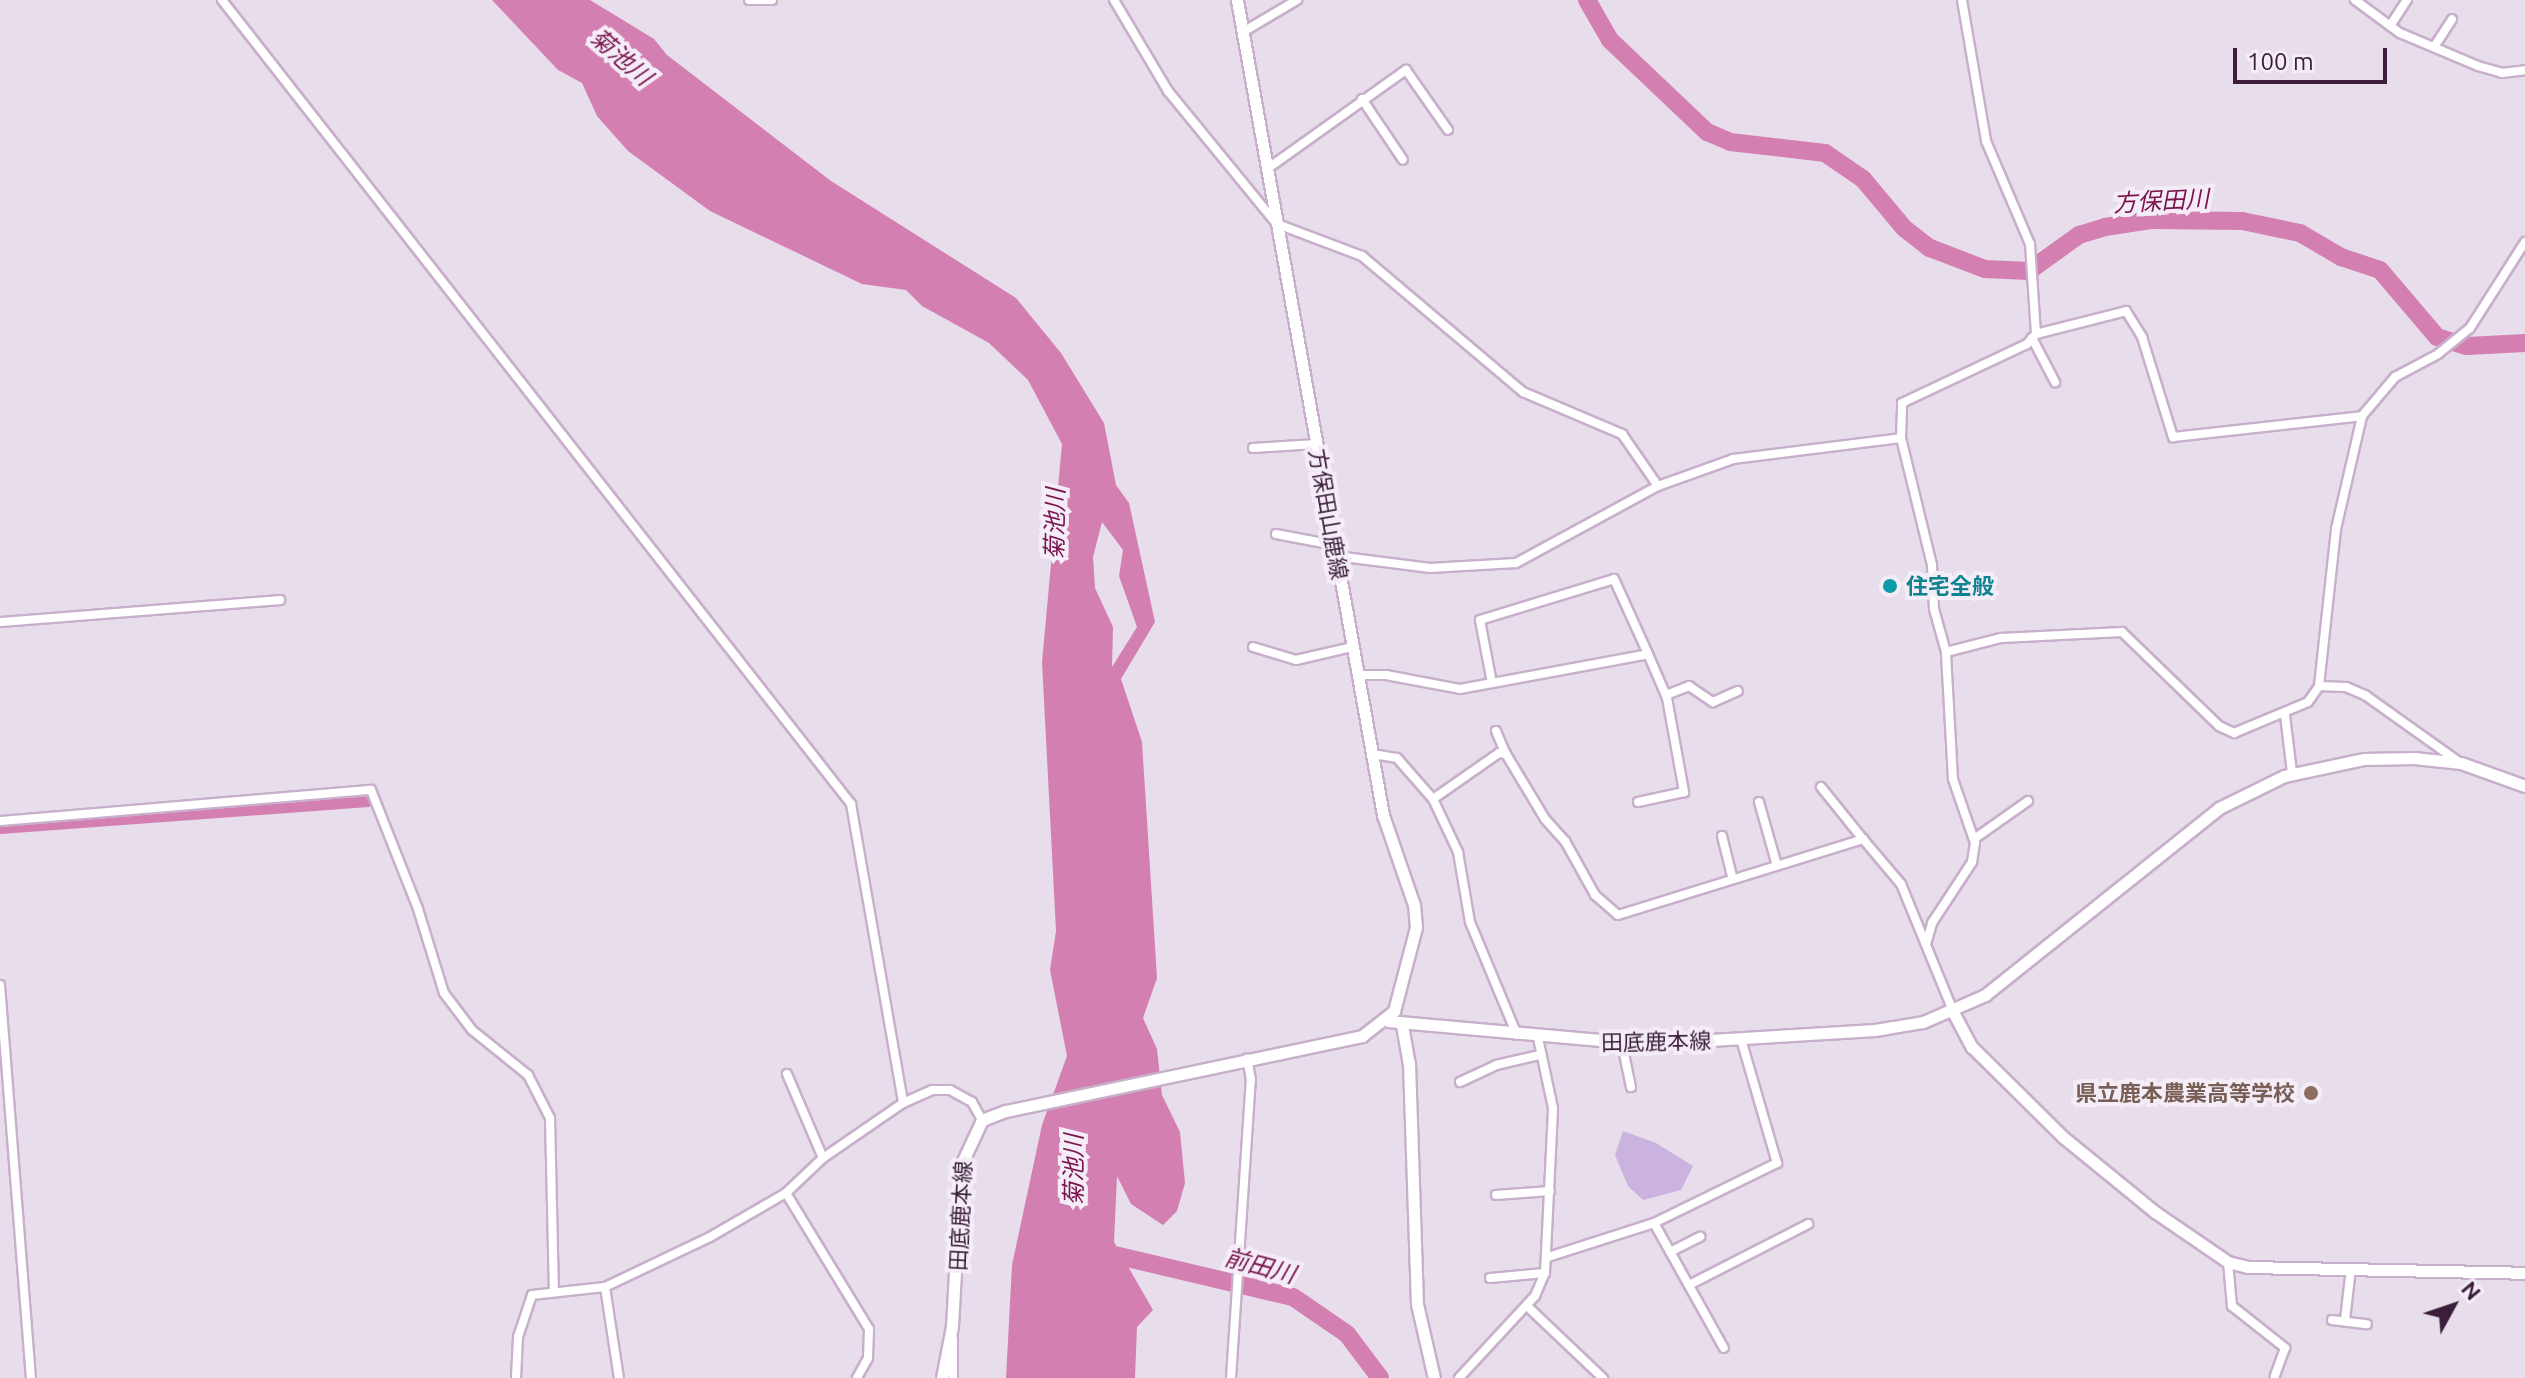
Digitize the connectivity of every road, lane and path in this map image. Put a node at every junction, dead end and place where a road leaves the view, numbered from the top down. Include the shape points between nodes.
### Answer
1 (222, 0) edge
2 (749, 0) edge
3 (772, 0) edge
4 (1114, 0) edge
5 (1237, 0) edge
6 (1297, 0) edge
7 (1962, 0) edge
8 (2355, 0) edge
9 (2407, 0) edge
10 (2452, 19) dead end
11 (2390, 26) junction
12 (1243, 32) junction
13 (2434, 47) junction
14 (2525, 70) edge
15 (1362, 99) junction
16 (1448, 130) dead end
17 (1403, 160) dead end
18 (1267, 169) junction
19 (1277, 224) junction
20 (2525, 242) edge
21 (2034, 336) junction
22 (2055, 382) dead end
23 (2362, 416) junction
24 (1901, 438) junction
25 (1316, 444) junction
26 (1253, 448) dead end
27 (1658, 486) junction
28 (1276, 534) dead end
29 (1335, 550) junction
30 (280, 600) dead end
31 (0, 622) edge
32 (1253, 647) dead end
33 (1352, 647) junction
34 (1946, 652) junction
35 (1648, 654) junction
36 (1357, 675) junction
37 (1492, 683) junction
38 (2319, 686) junction
39 (1738, 691) dead end
40 (1666, 695) junction
41 (2285, 715) junction
42 (1496, 731) dead end
43 (1372, 754) junction
44 (1506, 754) junction
45 (2461, 763) junction
46 (2292, 773) junction
47 (2525, 786) edge
48 (1821, 787) dead end
49 (1433, 799) junction
50 (2028, 801) dead end
51 (1638, 802) dead end
52 (1759, 802) dead end
53 (0, 821) edge
54 (1722, 836) dead end
55 (1863, 839) junction
56 (1974, 839) junction
57 (1776, 862) junction
58 (1732, 876) junction
59 (1927, 941) junction
60 (0, 985) edge
61 (1953, 1012) junction
62 (1388, 1021) junction
63 (1402, 1025) junction
64 (1517, 1035) junction
65 (1538, 1038) junction
66 (1741, 1039) junction
67 (1622, 1044) junction
68 (1539, 1055) junction
69 (1247, 1058) junction
70 (787, 1074) dead end
71 (1460, 1082) dead end
72 (1631, 1087) dead end
73 (903, 1103) junction
74 (982, 1120) junction
75 (823, 1158) junction
76 (1550, 1191) junction
77 (786, 1193) junction
78 (1496, 1195) dead end
79 (1654, 1223) junction
80 (1808, 1224) dead end
81 (1700, 1237) dead end
82 (1670, 1252) junction
83 (1548, 1257) junction
84 (2228, 1262) junction
85 (2351, 1268) junction
86 (1545, 1273) junction
87 (2525, 1273) edge
88 (1490, 1278) dead end
89 (1689, 1285) junction
90 (605, 1287) junction
91 (554, 1292) junction
92 (1527, 1306) junction
93 (2332, 1320) dead end
94 (2345, 1320) junction
95 (2367, 1324) dead end
96 (952, 1326) junction
97 (1724, 1348) dead end
98 (2274, 1376) edge
99 (31, 1378) edge
100 (516, 1378) edge
101 (619, 1378) edge
102 (857, 1378) edge
103 (942, 1378) edge
104 (953, 1378) edge
105 (1231, 1378) edge
106 (1434, 1378) edge
107 (1459, 1378) edge
108 (1603, 1378) edge

1 - 73 street via 851,804
2 - 3 street
4 - 19 street via 1168,91
5 - 12 main road, 方保田山鹿線
6 - 12 street
7 - 21 street via 1986,141 2030,244
8 - 11 street
9 - 11 street
10 - 13 street
11 - 13 street
12 - 18 main road, 方保田山鹿線
13 - 14 street via 2502,73
15 - 16 street via 1406,70
15 - 17 street
15 - 18 street
18 - 19 main road, 方保田山鹿線
19 - 25 main road, 方保田山鹿線
19 - 27 street via 1362,256 1523,392 1622,434
20 - 23 street via 2470,328 2438,354 2395,377
21 - 22 street
21 - 23 street via 2126,311 2146,347 2173,437
21 - 24 street via 1906,399 1899,412
23 - 38 street via 2336,529
24 - 27 street via 1733,459
24 - 34 street via 1932,565 1934,609
25 - 26 street
25 - 29 main road, 方保田山鹿線
27 - 29 street via 1516,563 1430,568
28 - 29 street
29 - 33 main road, 方保田山鹿線
30 - 31 street
32 - 33 street via 1296,660
33 - 36 main road, 方保田山鹿線
34 - 41 street via 2001,638 2122,632 2219,726 2234,733
34 - 56 street via 1953,779
35 - 37 street
35 - 37 street via 1614,579 1480,620
35 - 40 street
36 - 37 street via 1460,689
36 - 43 main road, 方保田山鹿線
38 - 41 street via 2308,702
38 - 45 street via 2346,687 2365,695
39 - 40 street via 1713,702 1689,686
40 - 51 street via 1684,792
41 - 46 street
42 - 44 street
43 - 49 street via 1397,758
43 - 62 main road, 方保田山鹿線 via 1383,815 1416,917 1401,992
44 - 49 street via 1499,753
44 - 58 street via 1606,910 1629,912
45 - 46 main road, 田底鹿本線 via 2364,759
45 - 47 main road, 田底鹿本線
46 - 61 main road, 田底鹿本線 via 2219,808 2007,979
48 - 55 street
49 - 64 street via 1458,852 1470,922
50 - 56 street
52 - 57 street
53 - 91 street via 371,790 444,993 472,1030 528,1075 550,1118
54 - 58 street
55 - 57 street
55 - 59 street via 1901,884
56 - 59 street via 1972,862 1932,923
57 - 58 street
59 - 61 street
60 - 99 street
61 - 66 main road, 田底鹿本線 via 1875,1030
61 - 84 main road via 1972,1047 2063,1137 2155,1212
62 - 63 main road, 田底鹿本線
62 - 69 main road via 1362,1036
63 - 64 main road, 田底鹿本線
63 - 106 main road via 1409,1063 1417,1304
64 - 65 main road, 田底鹿本線
65 - 67 main road, 田底鹿本線
65 - 68 street
66 - 67 main road, 田底鹿本線
66 - 79 street via 1777,1163
67 - 72 street
68 - 71 street via 1496,1065
68 - 76 street via 1553,1108
69 - 74 main road
69 - 105 street via 1251,1080
70 - 75 street
73 - 74 street via 932,1090 950,1090 972,1102
73 - 75 street
74 - 96 main road, 田底鹿本線 via 961,1165
75 - 77 street
76 - 78 street
76 - 83 street
77 - 90 street via 710,1237
77 - 102 street via 869,1329 868,1358
79 - 82 street
79 - 83 street
80 - 89 street
81 - 82 street
82 - 89 street
83 - 86 street
84 - 85 main road
84 - 98 street via 2232,1306 2285,1348
85 - 87 main road
85 - 94 street
86 - 88 street
86 - 92 street
89 - 97 street
90 - 91 street
90 - 101 street
91 - 100 street via 532,1295 518,1337
92 - 107 street
92 - 108 street
93 - 94 street
94 - 95 street
96 - 103 main road, 田底鹿本線
96 - 104 street

